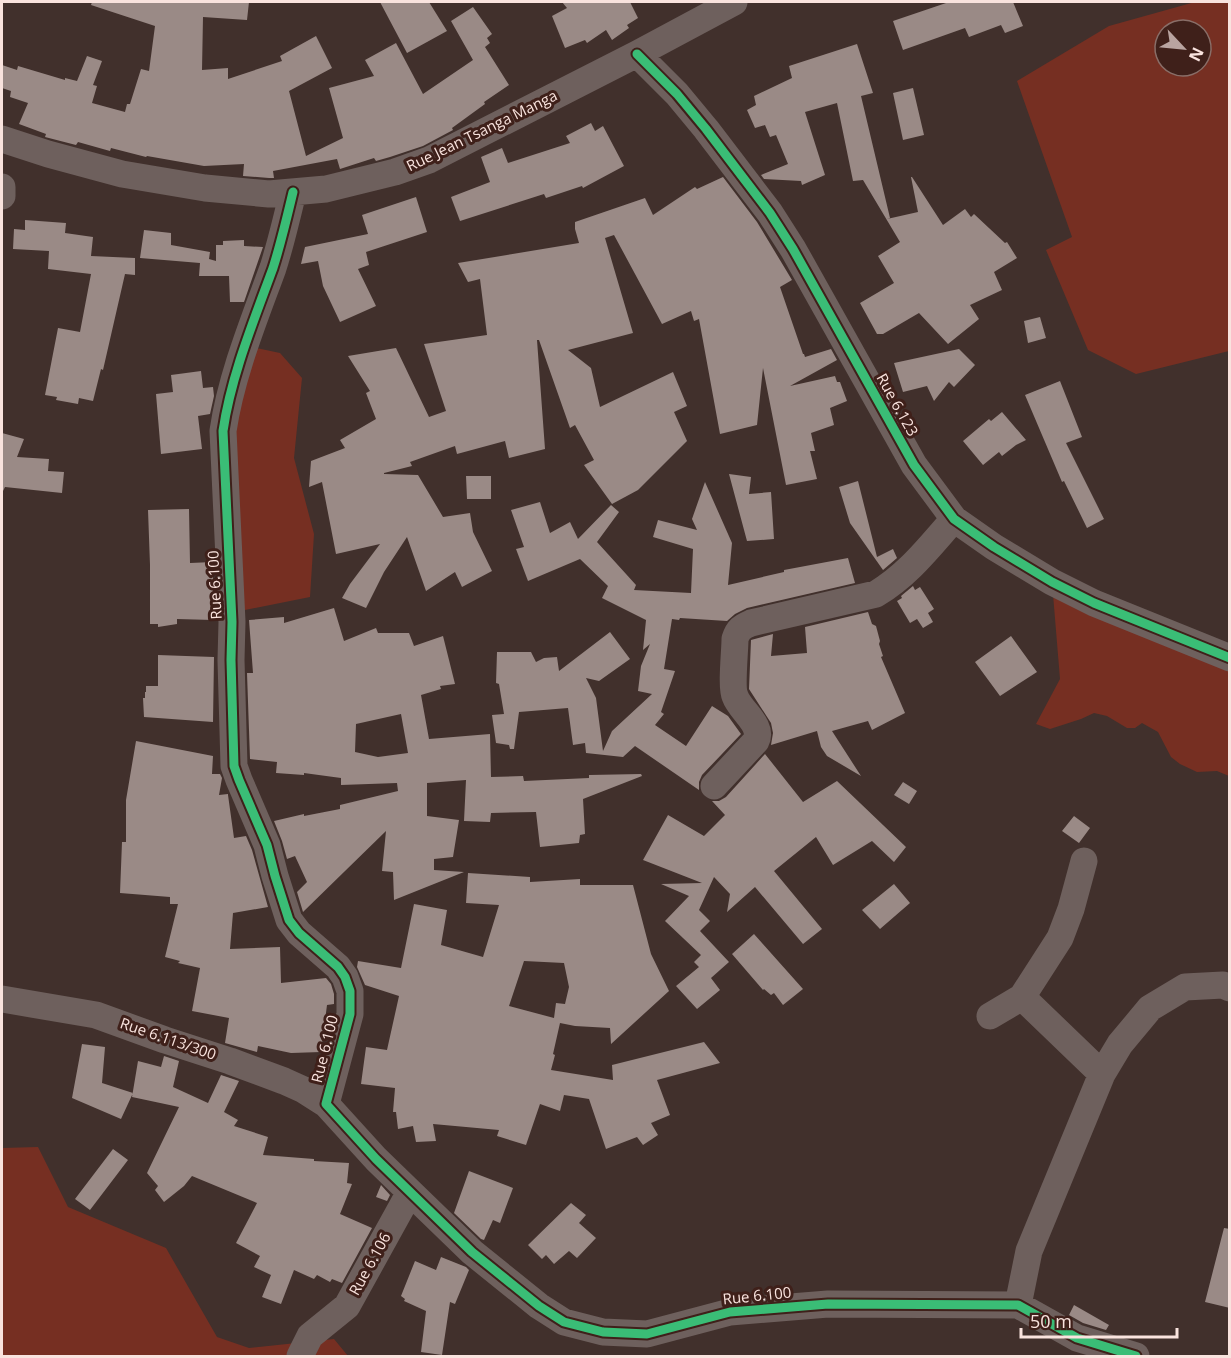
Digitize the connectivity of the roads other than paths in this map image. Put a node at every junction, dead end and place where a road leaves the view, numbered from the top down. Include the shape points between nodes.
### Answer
1 (734, 2) edge
2 (637, 54) junction
3 (2, 140) edge
4 (2, 187) edge
5 (293, 192) junction
6 (2, 196) edge
7 (954, 519) junction
8 (1230, 658) edge
9 (714, 786) dead end
10 (1084, 861) dead end
11 (1230, 988) edge
12 (1022, 997) junction
13 (2, 999) edge
14 (990, 1016) dead end
15 (1102, 1074) junction
16 (326, 1104) junction
17 (410, 1192) junction
18 (1018, 1305) junction
19 (300, 1356) edge
20 (1136, 1356) edge

1 - 2 street, Rue Jean Tsanga Manga
2 - 5 street, Rue Jean Tsanga Manga via 429,160 326,189
2 - 7 street, Rue 6.123 via 677,94 770,213 914,465
3 - 5 street, Rue Jean Tsanga Manga via 122,174 205,188 269,194
4 - 6 street
5 - 16 street, Rue 6.100 via 273,267 225,411 234,765 267,845 289,920 338,967 350,991 350,1014
7 - 8 street, Rue 6.123 via 1052,582
7 - 9 street via 911,568 876,594 741,627 735,639 734,692 758,737
10 - 12 street via 1060,938
11 - 15 street via 1185,987 1150,1008 1120,1044
12 - 14 street
12 - 15 street
13 - 16 street, Rue 6.113/300 via 96,1015 284,1080
15 - 18 street via 1029,1251
16 - 17 street, Rue 6.100
17 - 18 street, Rue 6.100 via 472,1252 539,1306 564,1322 603,1332 647,1334 730,1312 828,1304
17 - 19 street, Rue 6.106 via 347,1306 310,1336
18 - 20 street via 1077,1338

